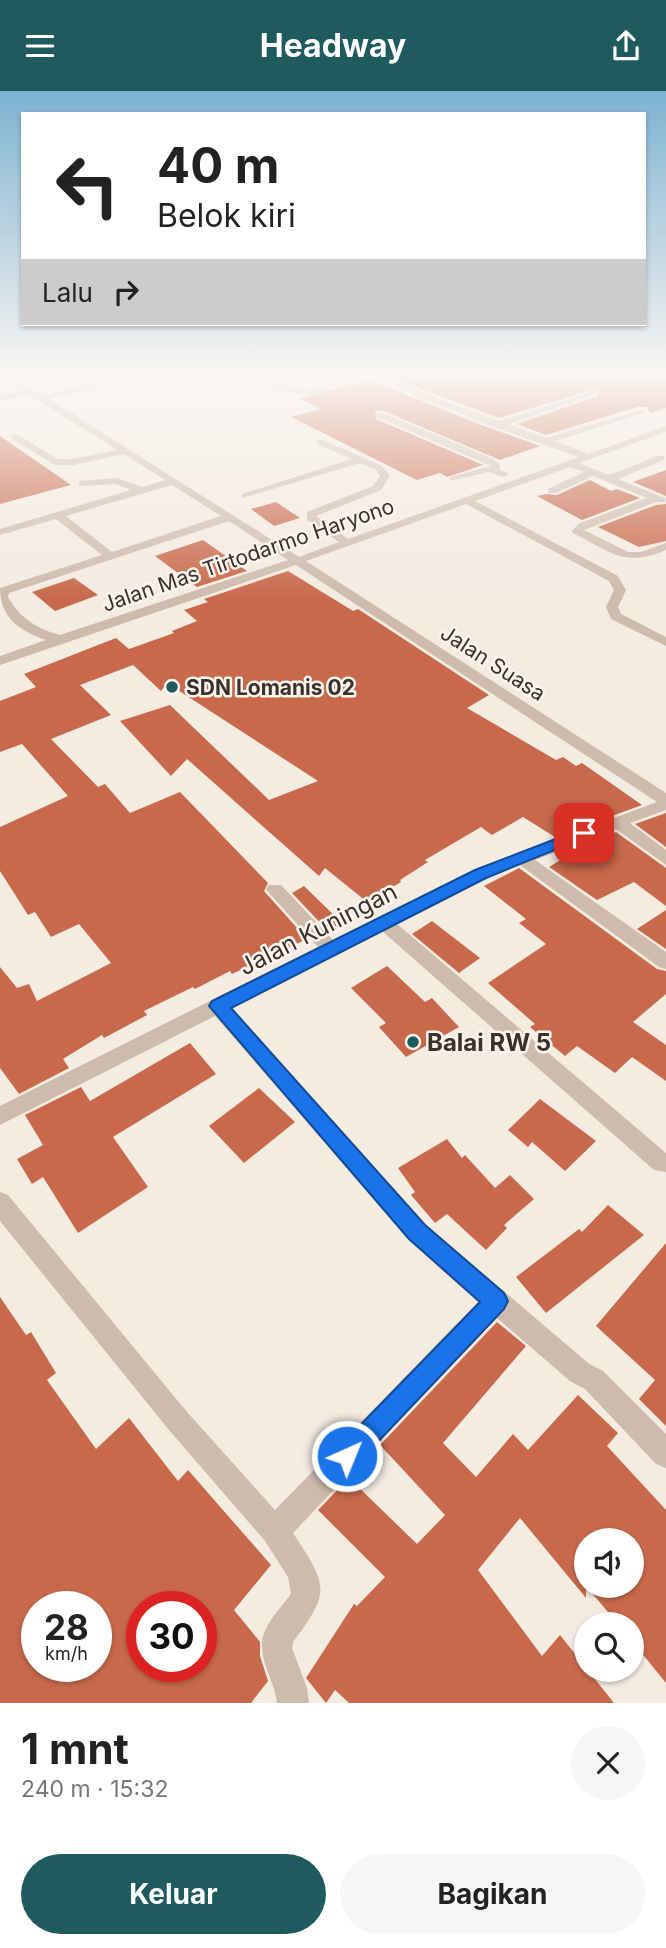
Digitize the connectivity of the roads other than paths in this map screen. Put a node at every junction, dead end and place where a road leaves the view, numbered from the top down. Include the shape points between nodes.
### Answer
1 (33, 448) edge
2 (122, 448) edge
3 (334, 448) edge
4 (460, 448) edge
5 (566, 448) edge
6 (612, 448) edge
7 (126, 451) junction
8 (588, 457) junction
9 (661, 458) dead end
10 (360, 460) junction
11 (570, 463) junction
12 (495, 470) junction
13 (593, 472) junction
14 (454, 479) dead end
15 (609, 479) junction
16 (174, 481) junction
17 (520, 481) junction
18 (83, 483) dead end
19 (142, 491) junction
20 (552, 491) dead end
21 (246, 496) dead end
22 (661, 500) edge
23 (466, 501) junction
24 (58, 515) junction
25 (230, 517) junction
26 (0, 532) edge
27 (347, 543) junction
28 (666, 546) edge
29 (110, 556) junction
30 (298, 561) junction
31 (59, 639) junction
32 (666, 642) edge
33 (0, 647) edge
34 (25, 650) junction
35 (0, 661) edge
36 (666, 802) edge
37 (616, 821) junction
38 (521, 858) junction
39 (666, 859) edge
40 (275, 889) dead end
41 (384, 923) junction
42 (331, 950) junction
43 (666, 962) edge
44 (218, 1006) junction
45 (0, 1116) edge
46 (662, 1163) dead end
47 (0, 1203) edge
48 (496, 1301) junction
49 (666, 1454) edge
50 (275, 1531) junction
51 (293, 1703) edge

1 - 7 street via 55,462
2 - 7 street, Jalan Suasa
3 - 10 street
4 - 12 street via 488,460 496,465
5 - 8 street
6 - 8 street, Jalan Mas Tirtodarmo Haryono
7 - 16 street, Jalan Suasa
8 - 11 street, Jalan Mas Tirtodarmo Haryono
9 - 15 street
10 - 21 street
10 - 27 street via 379,468 385,476 383,482 311,514
11 - 13 street
11 - 17 street, Jalan Mas Tirtodarmo Haryono
12 - 14 street
12 - 17 street
13 - 15 street
13 - 20 street
15 - 22 street
16 - 19 street
16 - 25 street, Jalan Suasa
17 - 23 street, Jalan Mas Tirtodarmo Haryono
18 - 19 street via 117,481
19 - 24 street
22 - 28 street via 577,531 626,555 642,556
23 - 27 street, Jalan Mas Tirtodarmo Haryono
23 - 32 street via 614,579 620,590 612,607 615,616
24 - 26 street
24 - 29 street
25 - 29 street
25 - 30 street, Jalan Suasa
27 - 30 street, Jalan Mas Tirtodarmo Haryono
29 - 31 street via 4,590 2,597 9,611 24,627
30 - 31 street, Jalan Mas Tirtodarmo Haryono
30 - 36 street, Jalan Suasa
31 - 34 street, Jalan Mas Tirtodarmo Haryono
33 - 34 street
34 - 35 street, Jalan Mas Tirtodarmo Haryono
36 - 37 street, Jalan Kuningan
37 - 38 street, Jalan Kuningan
37 - 39 street
38 - 41 street, Jalan Kuningan
38 - 43 street
40 - 42 street
41 - 42 street, Jalan Kuningan
41 - 46 street
42 - 44 street, Jalan Kuningan
44 - 45 street, Jalan Kuningan
44 - 48 street via 417,1232
47 - 50 street via 178,1421
48 - 49 street via 594,1380
48 - 50 street
50 - 51 street via 307,1588 306,1600 279,1636 277,1649

